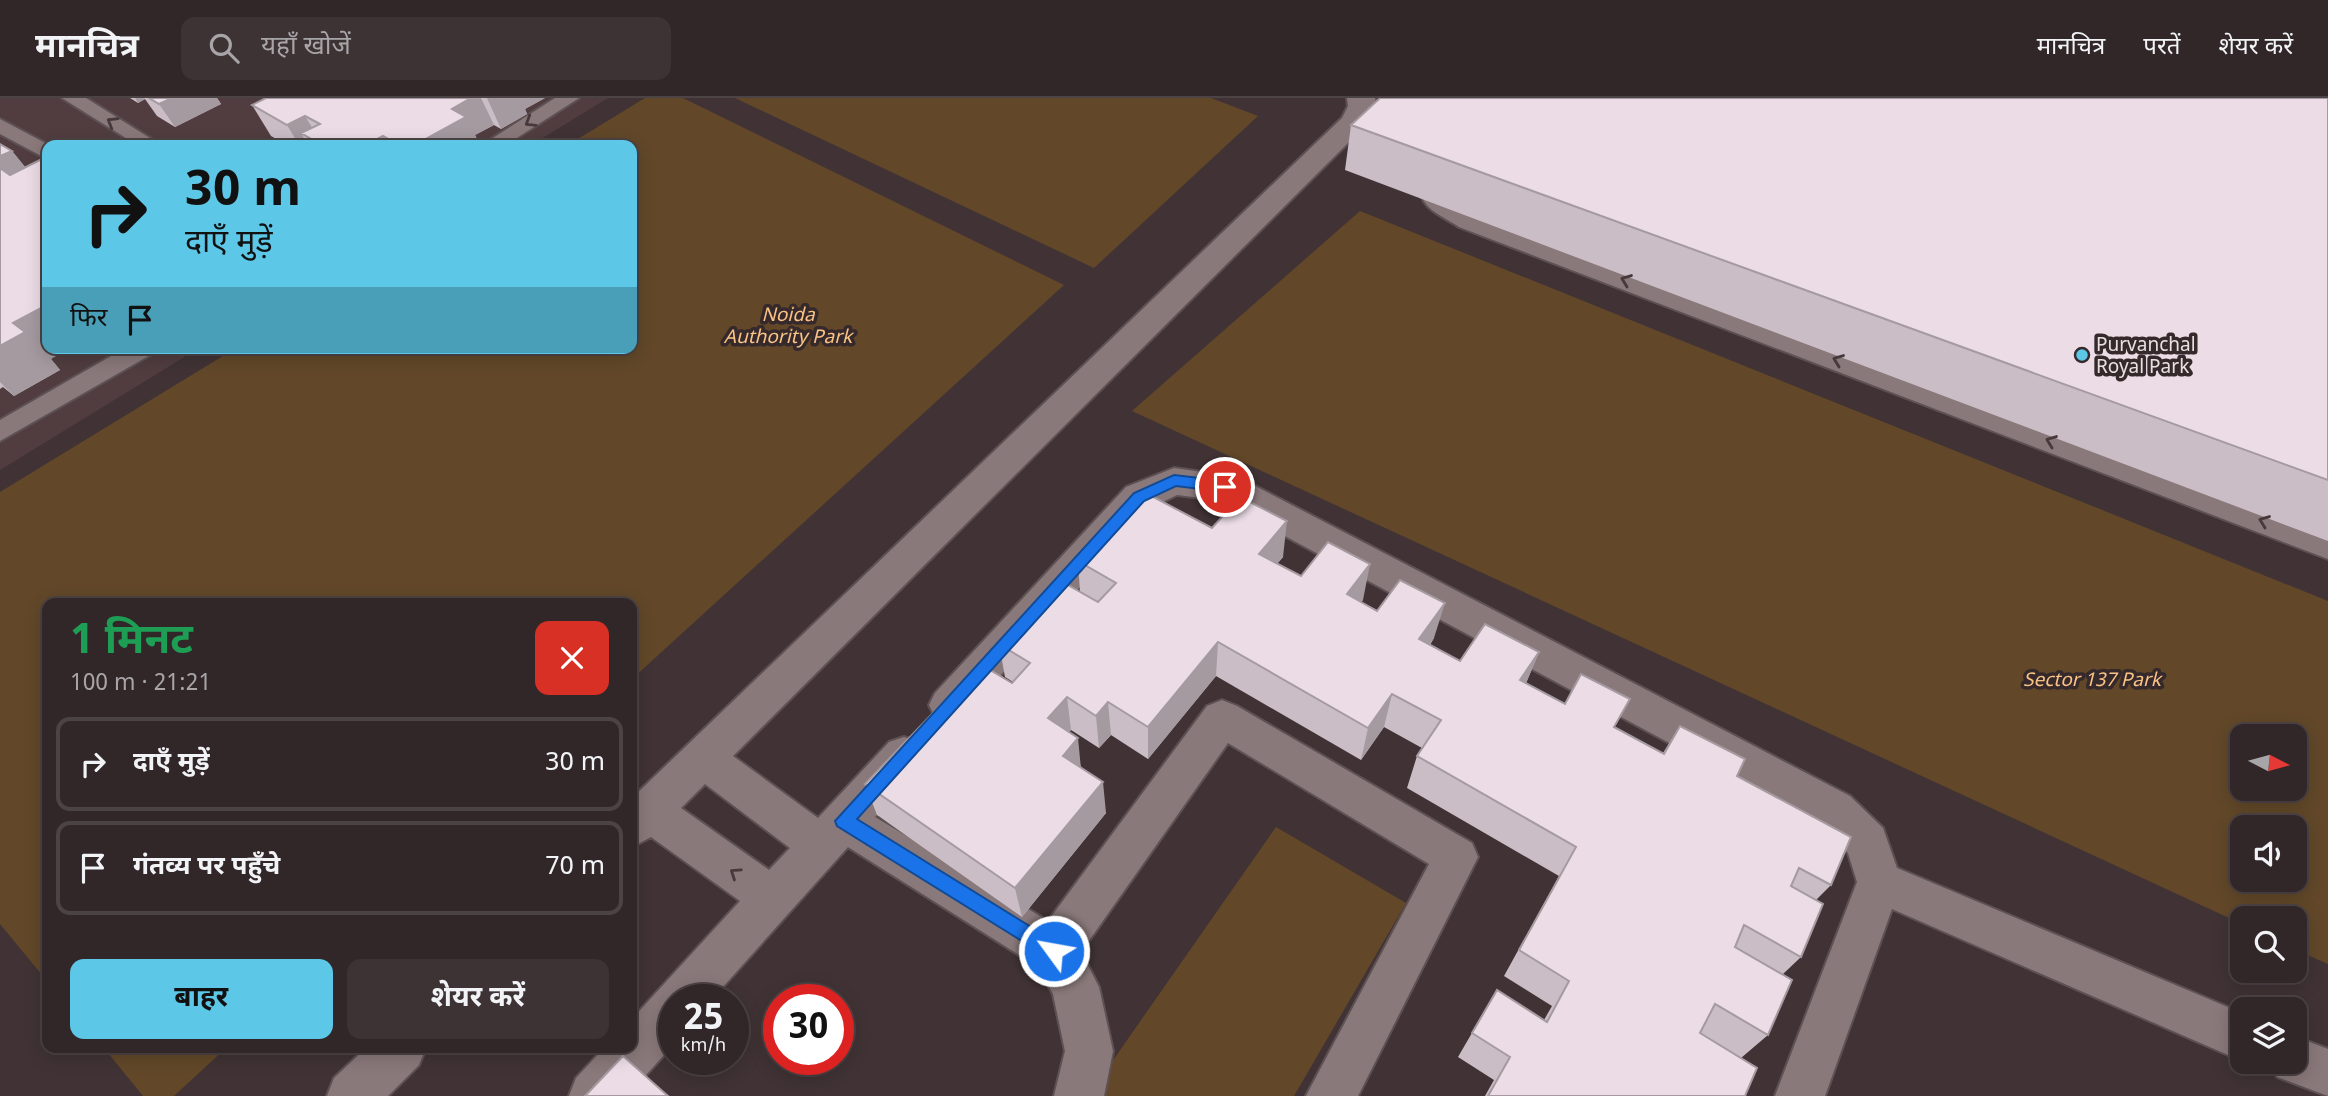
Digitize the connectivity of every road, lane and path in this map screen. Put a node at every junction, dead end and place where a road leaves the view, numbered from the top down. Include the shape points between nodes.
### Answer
1 (72, 98) edge
2 (569, 98) edge
3 (1361, 98) edge
4 (1510, 98) edge
5 (0, 125) edge
6 (143, 140) edge
7 (500, 140) edge
8 (42, 150) edge
9 (134, 354) edge
10 (0, 432) edge
11 (2328, 545) edge
12 (702, 758) junction
13 (641, 818) edge
14 (832, 833) junction
15 (1879, 882) junction
16 (773, 898) junction
17 (1054, 951) junction
18 (695, 984) edge
19 (658, 1025) edge
20 (2230, 1032) edge
21 (637, 1048) edge
22 (397, 1053) edge
23 (633, 1053) edge
24 (2307, 1065) edge
25 (2328, 1074) edge
26 (352, 1096) edge
27 (594, 1096) edge
28 (1079, 1096) edge
29 (1331, 1096) edge
30 (1800, 1096) edge

6 -> 1 lane
2 -> 7 lane
3 - 12 street via 1353,122
11 -> 4 street via 1469,220 1434,197 1435,184
5 - 8 lane
9 - 10 lane
12 - 13 street
12 - 14 street
16 -> 13 street via 698,847
14 - 15 street via 1139,497 1174,481 1225,487 1835,810 1867,842
14 - 16 street
14 - 17 street
15 - 20 street
15 - 30 street
16 - 18 street
17 - 28 street via 1075,987 1089,1051
17 - 29 street via 1222,719 1456,857
19 - 21 street
22 - 26 street
23 - 27 street
24 - 25 street

